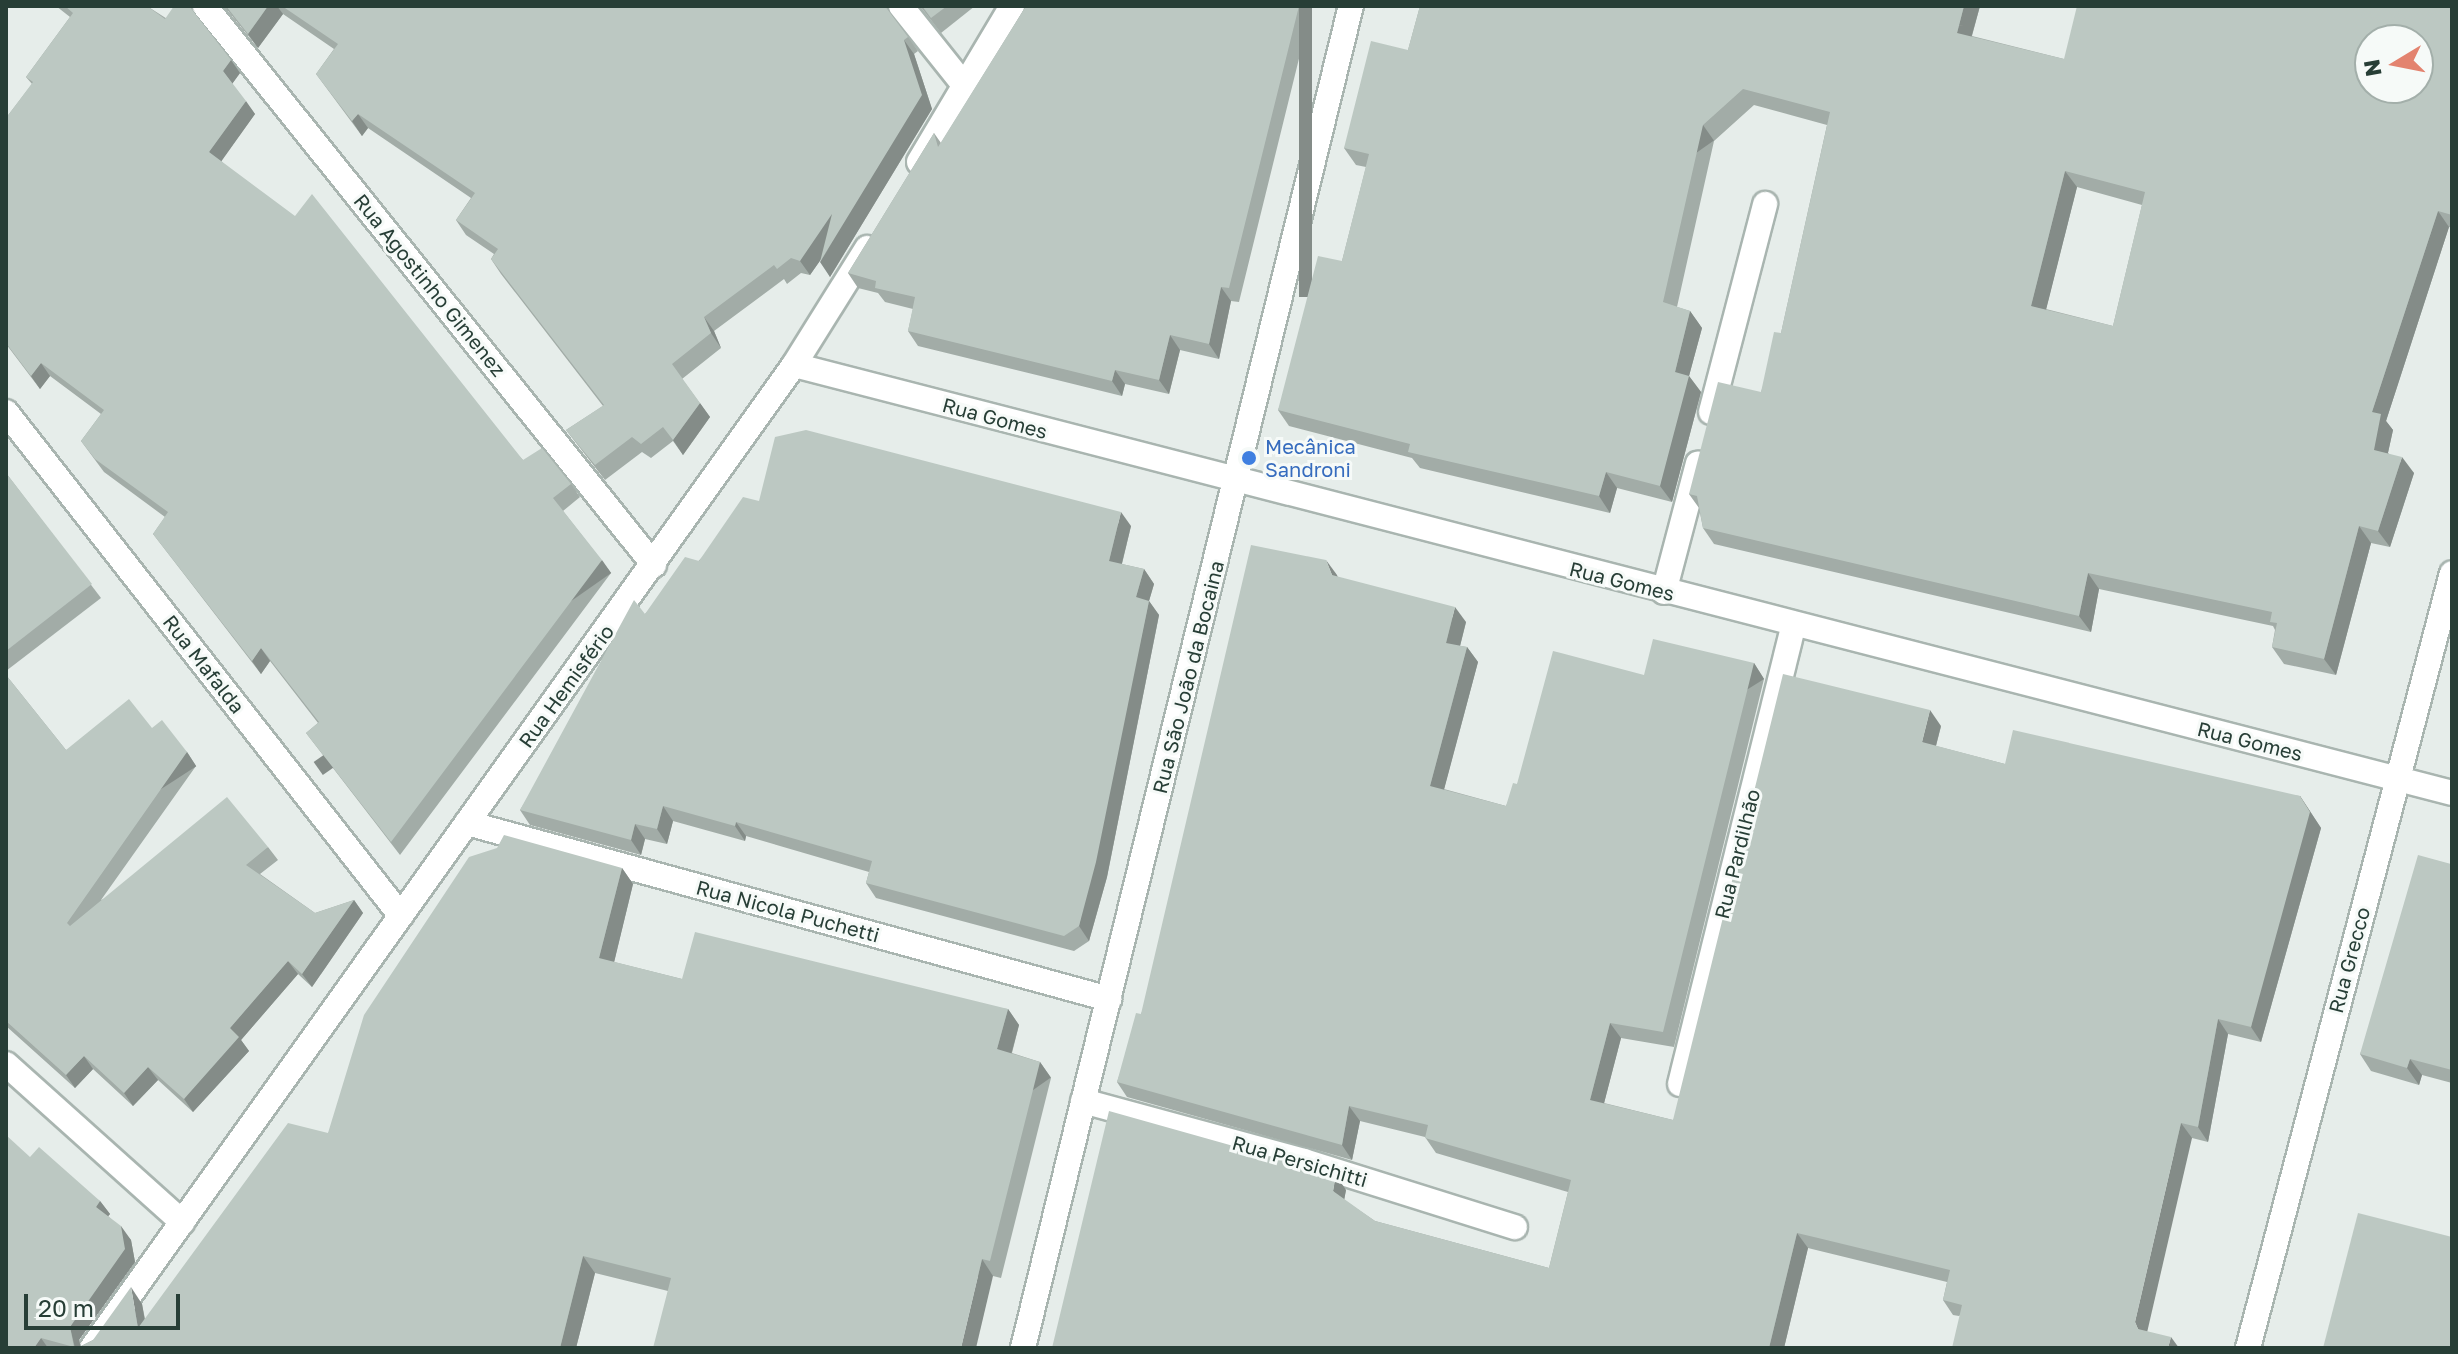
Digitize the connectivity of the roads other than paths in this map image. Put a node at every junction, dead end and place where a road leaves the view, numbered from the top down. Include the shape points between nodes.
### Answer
1 (205, 6) edge
2 (901, 6) edge
3 (1012, 6) edge
4 (1351, 6) edge
5 (964, 85) junction
6 (903, 188) edge
7 (1765, 204) dead end
8 (880, 226) edge
9 (794, 365) junction
10 (6, 412) edge
11 (1235, 481) junction
12 (654, 565) junction
13 (2452, 573) edge
14 (1664, 592) junction
15 (1794, 624) junction
16 (2396, 778) junction
17 (2452, 793) edge
18 (467, 823) junction
19 (401, 916) junction
20 (1109, 999) junction
21 (6, 1064) edge
22 (1680, 1084) edge
23 (1083, 1101) junction
24 (182, 1222) junction
25 (1515, 1227) dead end
26 (92, 1348) edge
27 (1023, 1348) edge
28 (2248, 1348) edge

1 - 12 street, Rua Agostinho Gimenez
2 - 5 street
3 - 5 street
4 - 11 street, Rua São João da Bocaina
5 - 6 street
7 - 14 street
8 - 9 street, Rua Hemisfério
9 - 11 street, Rua Gomes
9 - 12 street, Rua Hemisfério
10 - 19 street, Rua Mafalda
11 - 14 street, Rua Gomes
11 - 20 street, Rua São João da Bocaina
12 - 18 street, Rua Hemisfério
13 - 16 street, Rua Grecco
14 - 15 street, Rua Gomes
15 - 16 street, Rua Gomes
15 - 22 street, Rua Pardilhão
16 - 17 street, Rua Gomes
16 - 28 street, Rua Grecco
18 - 19 street, Rua Hemisfério
18 - 20 street, Rua Nicola Puchetti
19 - 24 street, Rua Hemisfério
20 - 23 street, Rua São João da Bocaina
21 - 24 street
23 - 25 street, Rua Persichitti via 1304,1161
23 - 27 street, Rua São João da Bocaina
24 - 26 street, Rua Hemisfério

